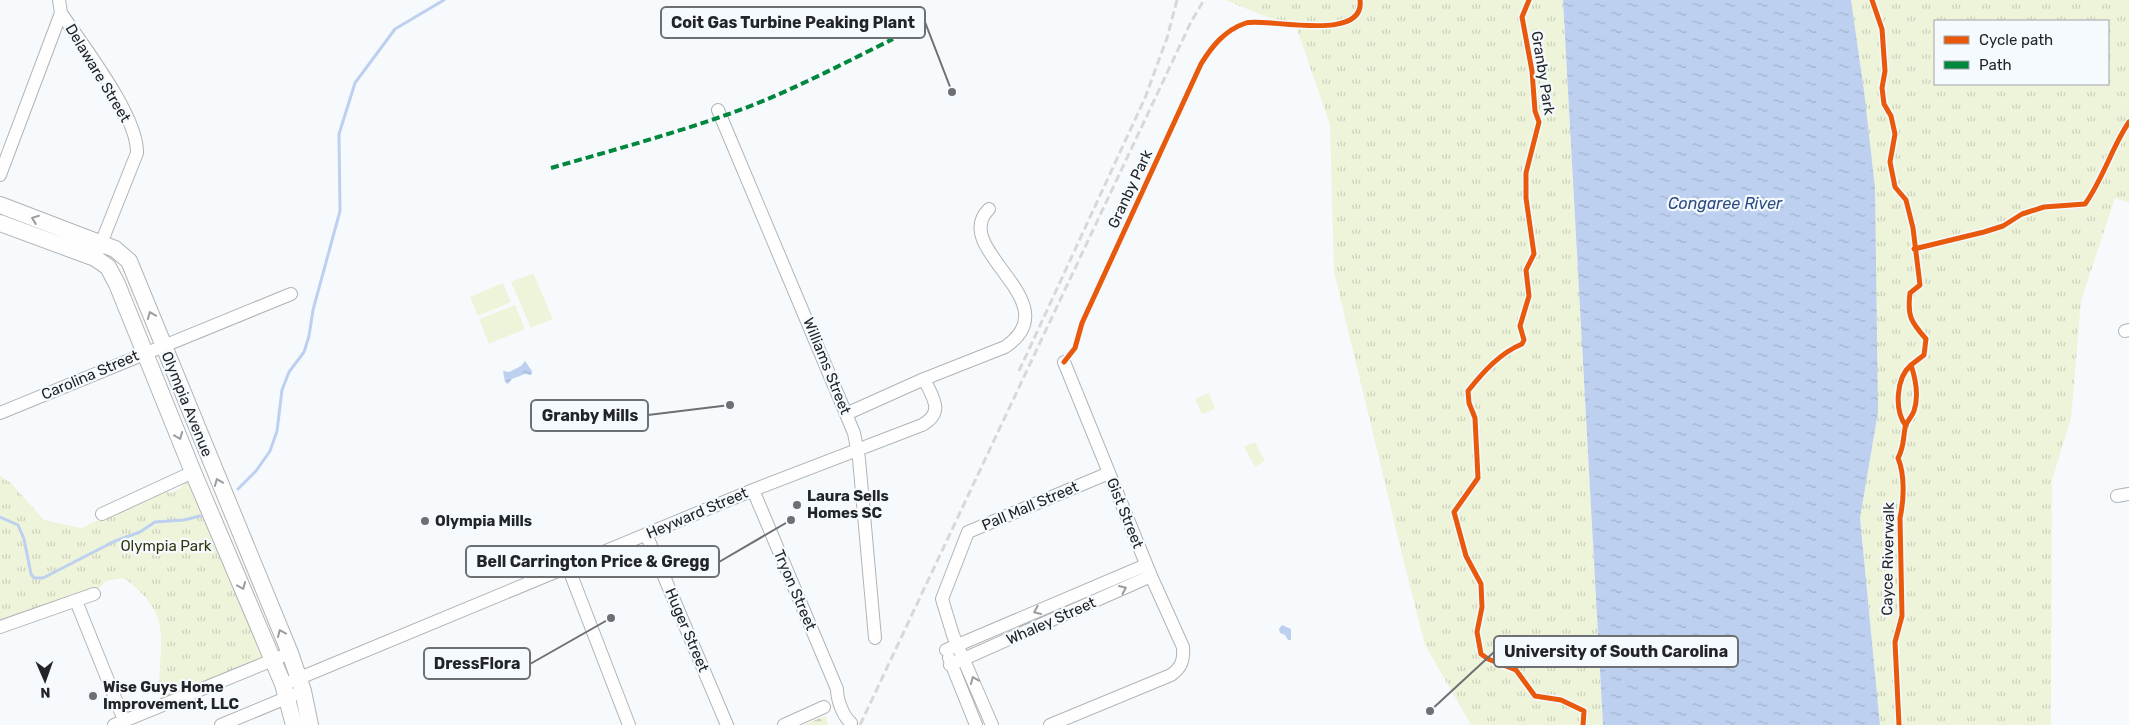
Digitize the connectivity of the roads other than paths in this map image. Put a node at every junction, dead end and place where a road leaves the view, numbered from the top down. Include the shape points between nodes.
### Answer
1 (58, 0) edge
2 (62, 13) junction
3 (718, 110) dead end
4 (0, 176) edge
5 (0, 205) edge
6 (989, 209) dead end
7 (0, 224) edge
8 (98, 251) junction
9 (291, 294) dead end
10 (163, 345) junction
11 (145, 352) junction
12 (1064, 362) dead end
13 (924, 379) junction
14 (0, 413) edge
15 (846, 414) junction
16 (858, 450) junction
17 (193, 472) junction
18 (1109, 474) junction
19 (753, 490) junction
20 (102, 514) dead end
21 (646, 534) junction
22 (568, 567) junction
23 (1148, 570) junction
24 (94, 594) dead end
25 (76, 601) junction
26 (0, 627) edge
27 (875, 638) dead end
28 (952, 643) junction
29 (290, 653) junction
30 (273, 659) junction
31 (965, 659) junction
32 (950, 665) junction
33 (302, 685) junction
34 (286, 691) junction
35 (824, 707) dead end
36 (119, 723) edge
37 (852, 724) edge
38 (221, 725) edge
39 (294, 725) edge
40 (310, 725) edge
41 (629, 725) edge
42 (727, 725) edge
43 (784, 725) edge
44 (976, 725) edge
45 (992, 725) edge
46 (1050, 725) edge

1 - 2 street, Delaware Street
2 - 4 street
2 - 8 street, Delaware Street via 120,102 137,140 137,153
3 - 15 street, Williams Street
8 -> 5 main road, Olympia Avenue
6 - 13 street via 981,217 981,239 1011,282 1026,319 1015,340 1005,347
7 - 8 main road, Olympia Avenue
10 -> 8 main road, Olympia Avenue via 129,261 116,249
8 - 11 main road, Olympia Avenue via 117,284
9 - 10 street, Carolina Street
10 - 11 street, Carolina Street
29 -> 10 main road, Olympia Avenue
11 - 14 street, Carolina Street
11 -> 17 main road, Olympia Avenue
12 - 18 street, Gist Street
13 - 15 street
13 - 16 street, Heyward Street via 934,401 936,412 932,419
15 - 16 street, Williams Street
16 - 19 street, Heyward Street
16 - 27 street, Williams Street
17 - 20 street
17 -> 30 main road, Olympia Avenue
18 - 23 street, Gist Street
18 - 28 street, Pall Mall Street via 968,532 942,599
19 - 21 street, Heyward Street
19 - 37 street, Tryon Street via 837,690 843,692
21 - 22 street, Heyward Street
21 - 42 street, Huger Street
22 - 33 street, Heyward Street
22 - 41 street
23 -> 28 street, Whaley Street
31 -> 23 street, Whaley Street
23 - 46 street, Gist Street via 1183,647 1182,664 1171,675
24 - 25 street
25 - 26 street
25 - 36 street
28 - 31 street
28 - 32 street
29 - 30 street
29 - 33 main road, Olympia Avenue
30 - 34 main road, Olympia Avenue
30 - 36 street
31 - 32 street, Whaley Street
45 -> 31 street
32 - 44 street
33 - 34 street, Heyward Street
33 - 40 main road, Olympia Avenue
34 - 38 street, Heyward Street
34 - 39 main road, Olympia Avenue
35 - 43 street

